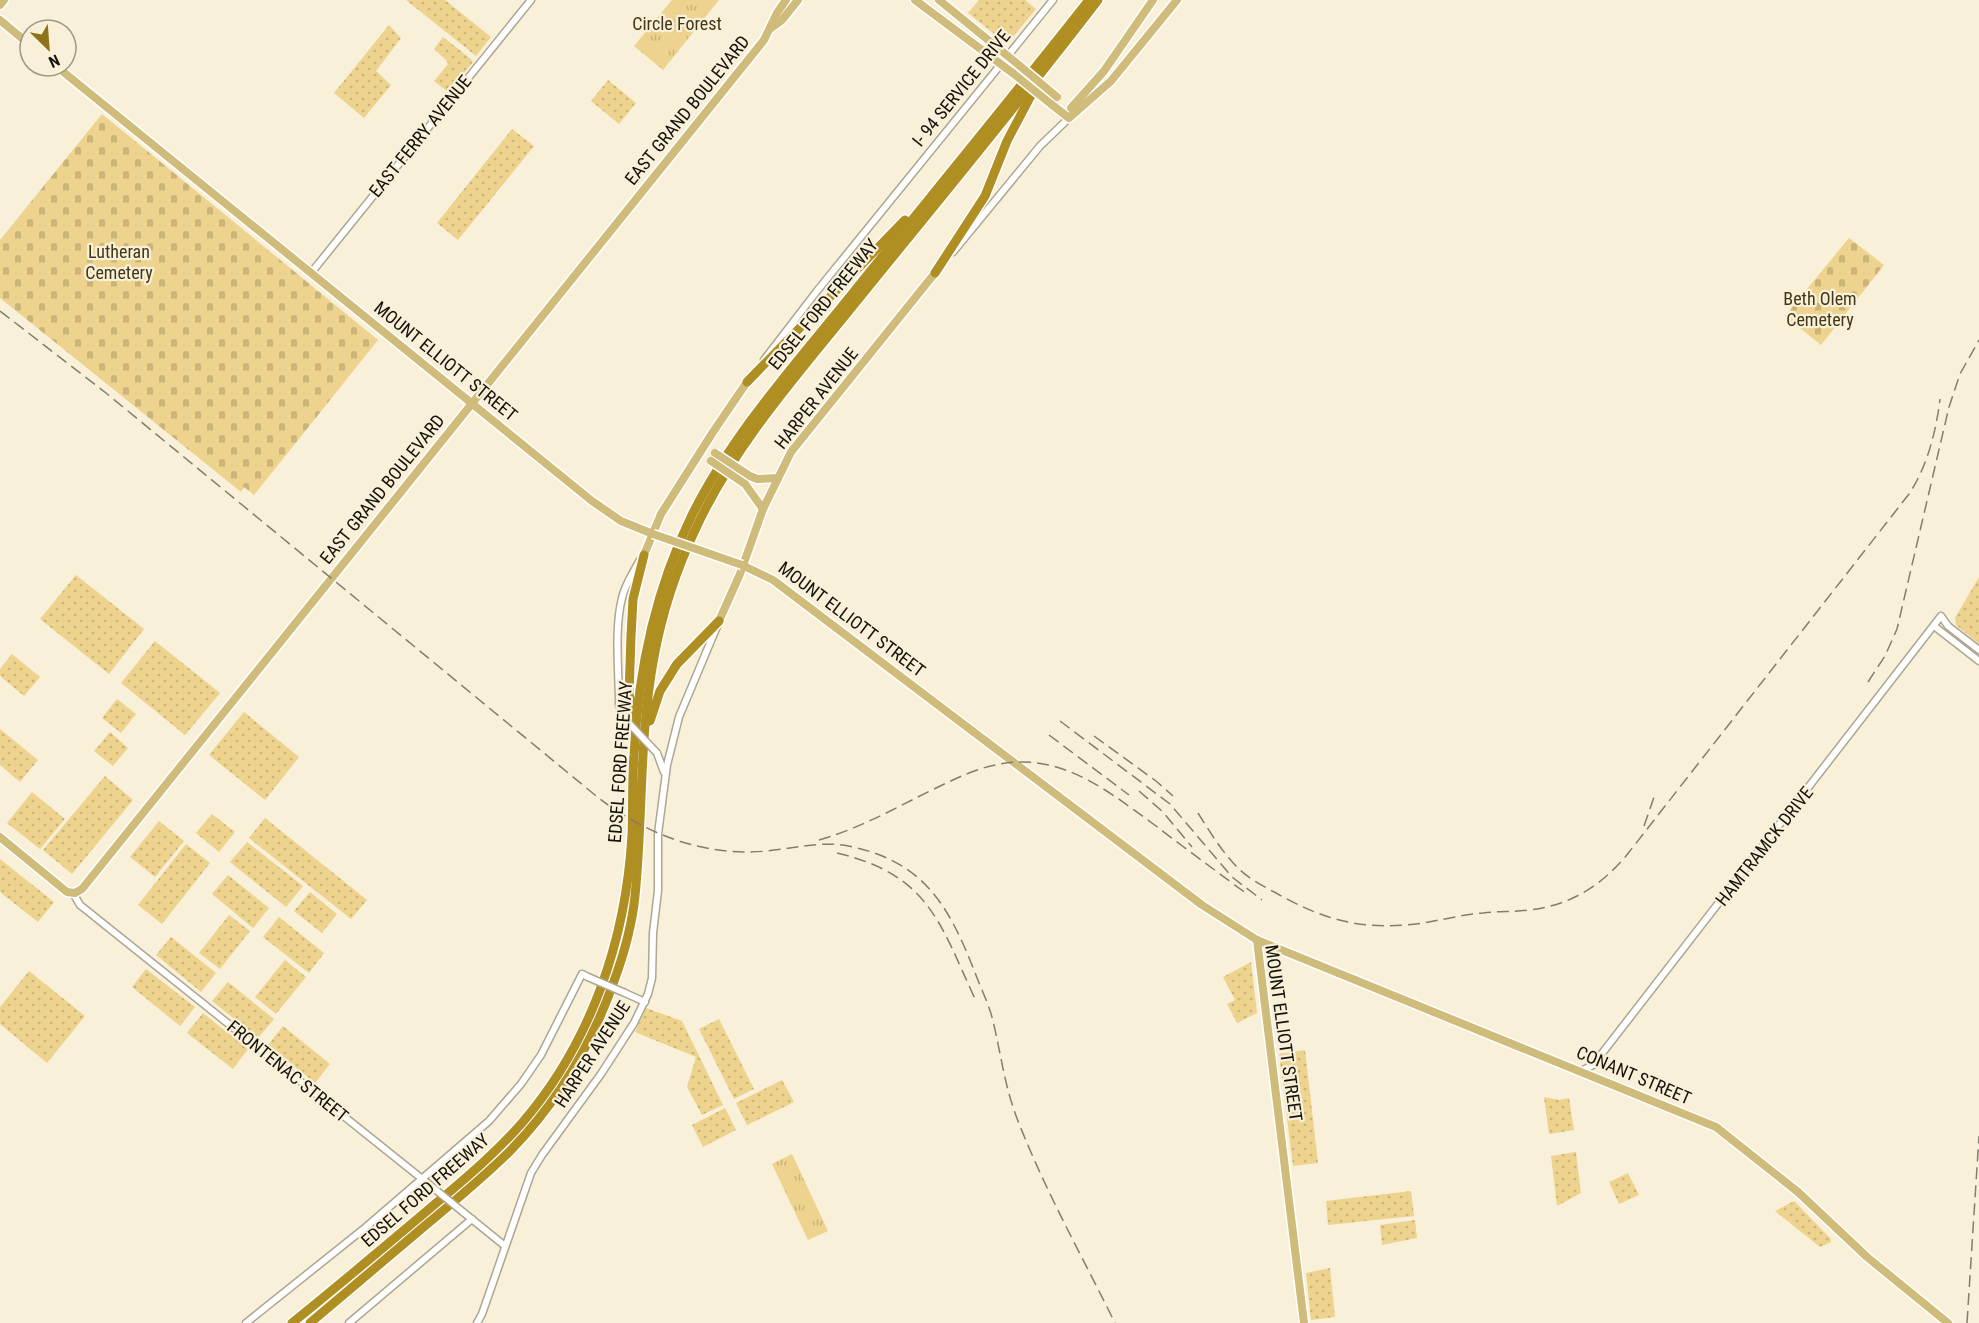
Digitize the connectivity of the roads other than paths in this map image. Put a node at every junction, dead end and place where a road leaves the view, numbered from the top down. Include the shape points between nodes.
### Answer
1 (4, 0) edge
2 (531, 0) edge
3 (786, 0) edge
4 (798, 0) edge
5 (915, 0) edge
6 (939, 0) edge
7 (1053, 0) edge
8 (1087, 0) edge
9 (1098, 0) edge
10 (1154, 0) edge
11 (1177, 0) edge
12 (0, 5) edge
13 (0, 20) edge
14 (771, 28) junction
15 (18, 35) edge
16 (1008, 57) junction
17 (1001, 64) junction
18 (1046, 68) junction
19 (1017, 70) junction
20 (71, 78) edge
21 (1054, 100) junction
22 (1074, 110) junction
23 (1069, 118) junction
24 (955, 169) junction
25 (311, 273) junction
26 (935, 273) junction
27 (747, 382) junction
28 (472, 404) junction
29 (713, 431) junction
30 (713, 457) junction
31 (695, 460) junction
32 (778, 478) junction
33 (748, 480) junction
34 (763, 509) junction
35 (654, 534) junction
36 (644, 555) junction
37 (742, 565) junction
38 (719, 621) junction
39 (1934, 626) junction
40 (1979, 650) edge
41 (1979, 661) edge
42 (637, 720) junction
43 (644, 738) junction
44 (670, 751) junction
45 (657, 753) junction
46 (664, 783) junction
47 (0, 837) edge
48 (74, 893) junction
49 (1257, 940) junction
50 (645, 1002) junction
51 (1581, 1071) junction
52 (422, 1179) junction
53 (472, 1219) junction
54 (505, 1246) junction
55 (246, 1323) edge
56 (292, 1323) edge
57 (310, 1323) edge
58 (349, 1323) edge
59 (477, 1323) edge
60 (1304, 1323) edge
61 (1948, 1323) edge

1 - 12 main road
2 - 25 street, EAST FERRY AVENUE
3 - 14 main road, EAST GRAND BOULEVARD
4 - 14 main road, EAST GRAND BOULEVARD
5 - 17 main road
6 - 16 main road
7 - 16 street, I- 94 SERVICE DRIVE
8 - 24 highway, EDSEL FORD FREEWAY
9 - 18 highway, EDSEL FORD FREEWAY
10 - 22 main road
11 - 22 main road via 1111,81
13 - 15 main road
14 - 28 main road, EAST GRAND BOULEVARD
16 - 17 street, I- 94 SERVICE DRIVE
16 - 19 main road
17 - 19 main road
17 - 27 street, I- 94 SERVICE DRIVE
18 - 26 highway via 1007,141 985,196
18 - 43 highway, EDSEL FORD FREEWAY via 788,387 717,487 679,568 667,606 654,657
19 - 21 main road, bridge
20 - 25 main road, MOUNT ELLIOTT STREET
21 - 22 main road
21 - 23 main road
22 - 23 main road
23 - 26 street, HARPER AVENUE via 1036,151
24 - 27 highway
24 - 42 highway, EDSEL FORD FREEWAY via 757,412 712,478 691,517 653,617
25 - 28 main road, MOUNT ELLIOTT STREET
26 - 32 main road, HARPER AVENUE via 816,419 791,452
27 - 29 main road
28 - 35 main road, MOUNT ELLIOTT STREET via 592,501 621,521
28 - 48 main road, EAST GRAND BOULEVARD via 82,889
29 - 30 main road
29 - 31 main road
30 - 31 main road
30 - 33 main road, bridge
31 - 35 main road, HARPER AVENUE via 661,514
32 - 33 main road
32 - 34 main road, HARPER AVENUE
33 - 34 main road
34 - 37 main road, HARPER AVENUE
35 - 36 main road, HARPER AVENUE
35 - 37 main road, MOUNT ELLIOTT STREET, bridge
36 - 42 highway via 633,600 631,636 629,695
36 - 45 street, HARPER AVENUE, bridge via 628,581 619,615 619,705 624,718
37 - 38 main road, HARPER AVENUE
37 - 49 main road, MOUNT ELLIOTT STREET via 773,580 1202,905
38 - 43 highway via 677,664 660,691
38 - 44 street, HARPER AVENUE
39 - 40 street, HAMTRAMCK DRIVE via 1941,616
39 - 41 street
39 - 51 street, HAMTRAMCK DRIVE via 1593,1065
42 - 56 highway, EDSEL FORD FREEWAY via 632,834 622,914 597,1000 570,1055 525,1120 484,1163
43 - 57 highway, EDSEL FORD FREEWAY via 635,901 621,963 578,1060 538,1118 498,1162
44 - 45 street via 664,755
44 - 46 street, HARPER AVENUE
45 - 46 street, HARPER AVENUE
46 - 50 street, HARPER AVENUE via 652,978
47 - 48 main road via 64,890
48 - 52 street, FRONTENAC STREET via 80,905
49 - 51 main road, CONANT STREET
49 - 60 main road, MOUNT ELLIOTT STREET
50 - 52 street, bridge via 585,976 552,1037 512,1096 480,1130
50 - 54 street, HARPER AVENUE via 596,1082 538,1160
51 - 61 main road, CONANT STREET via 1716,1127 1798,1192 1867,1257
52 - 53 street, FRONTENAC STREET, bridge
52 - 55 street
53 - 54 street, FRONTENAC STREET
53 - 58 street
54 - 59 street, HARPER AVENUE

